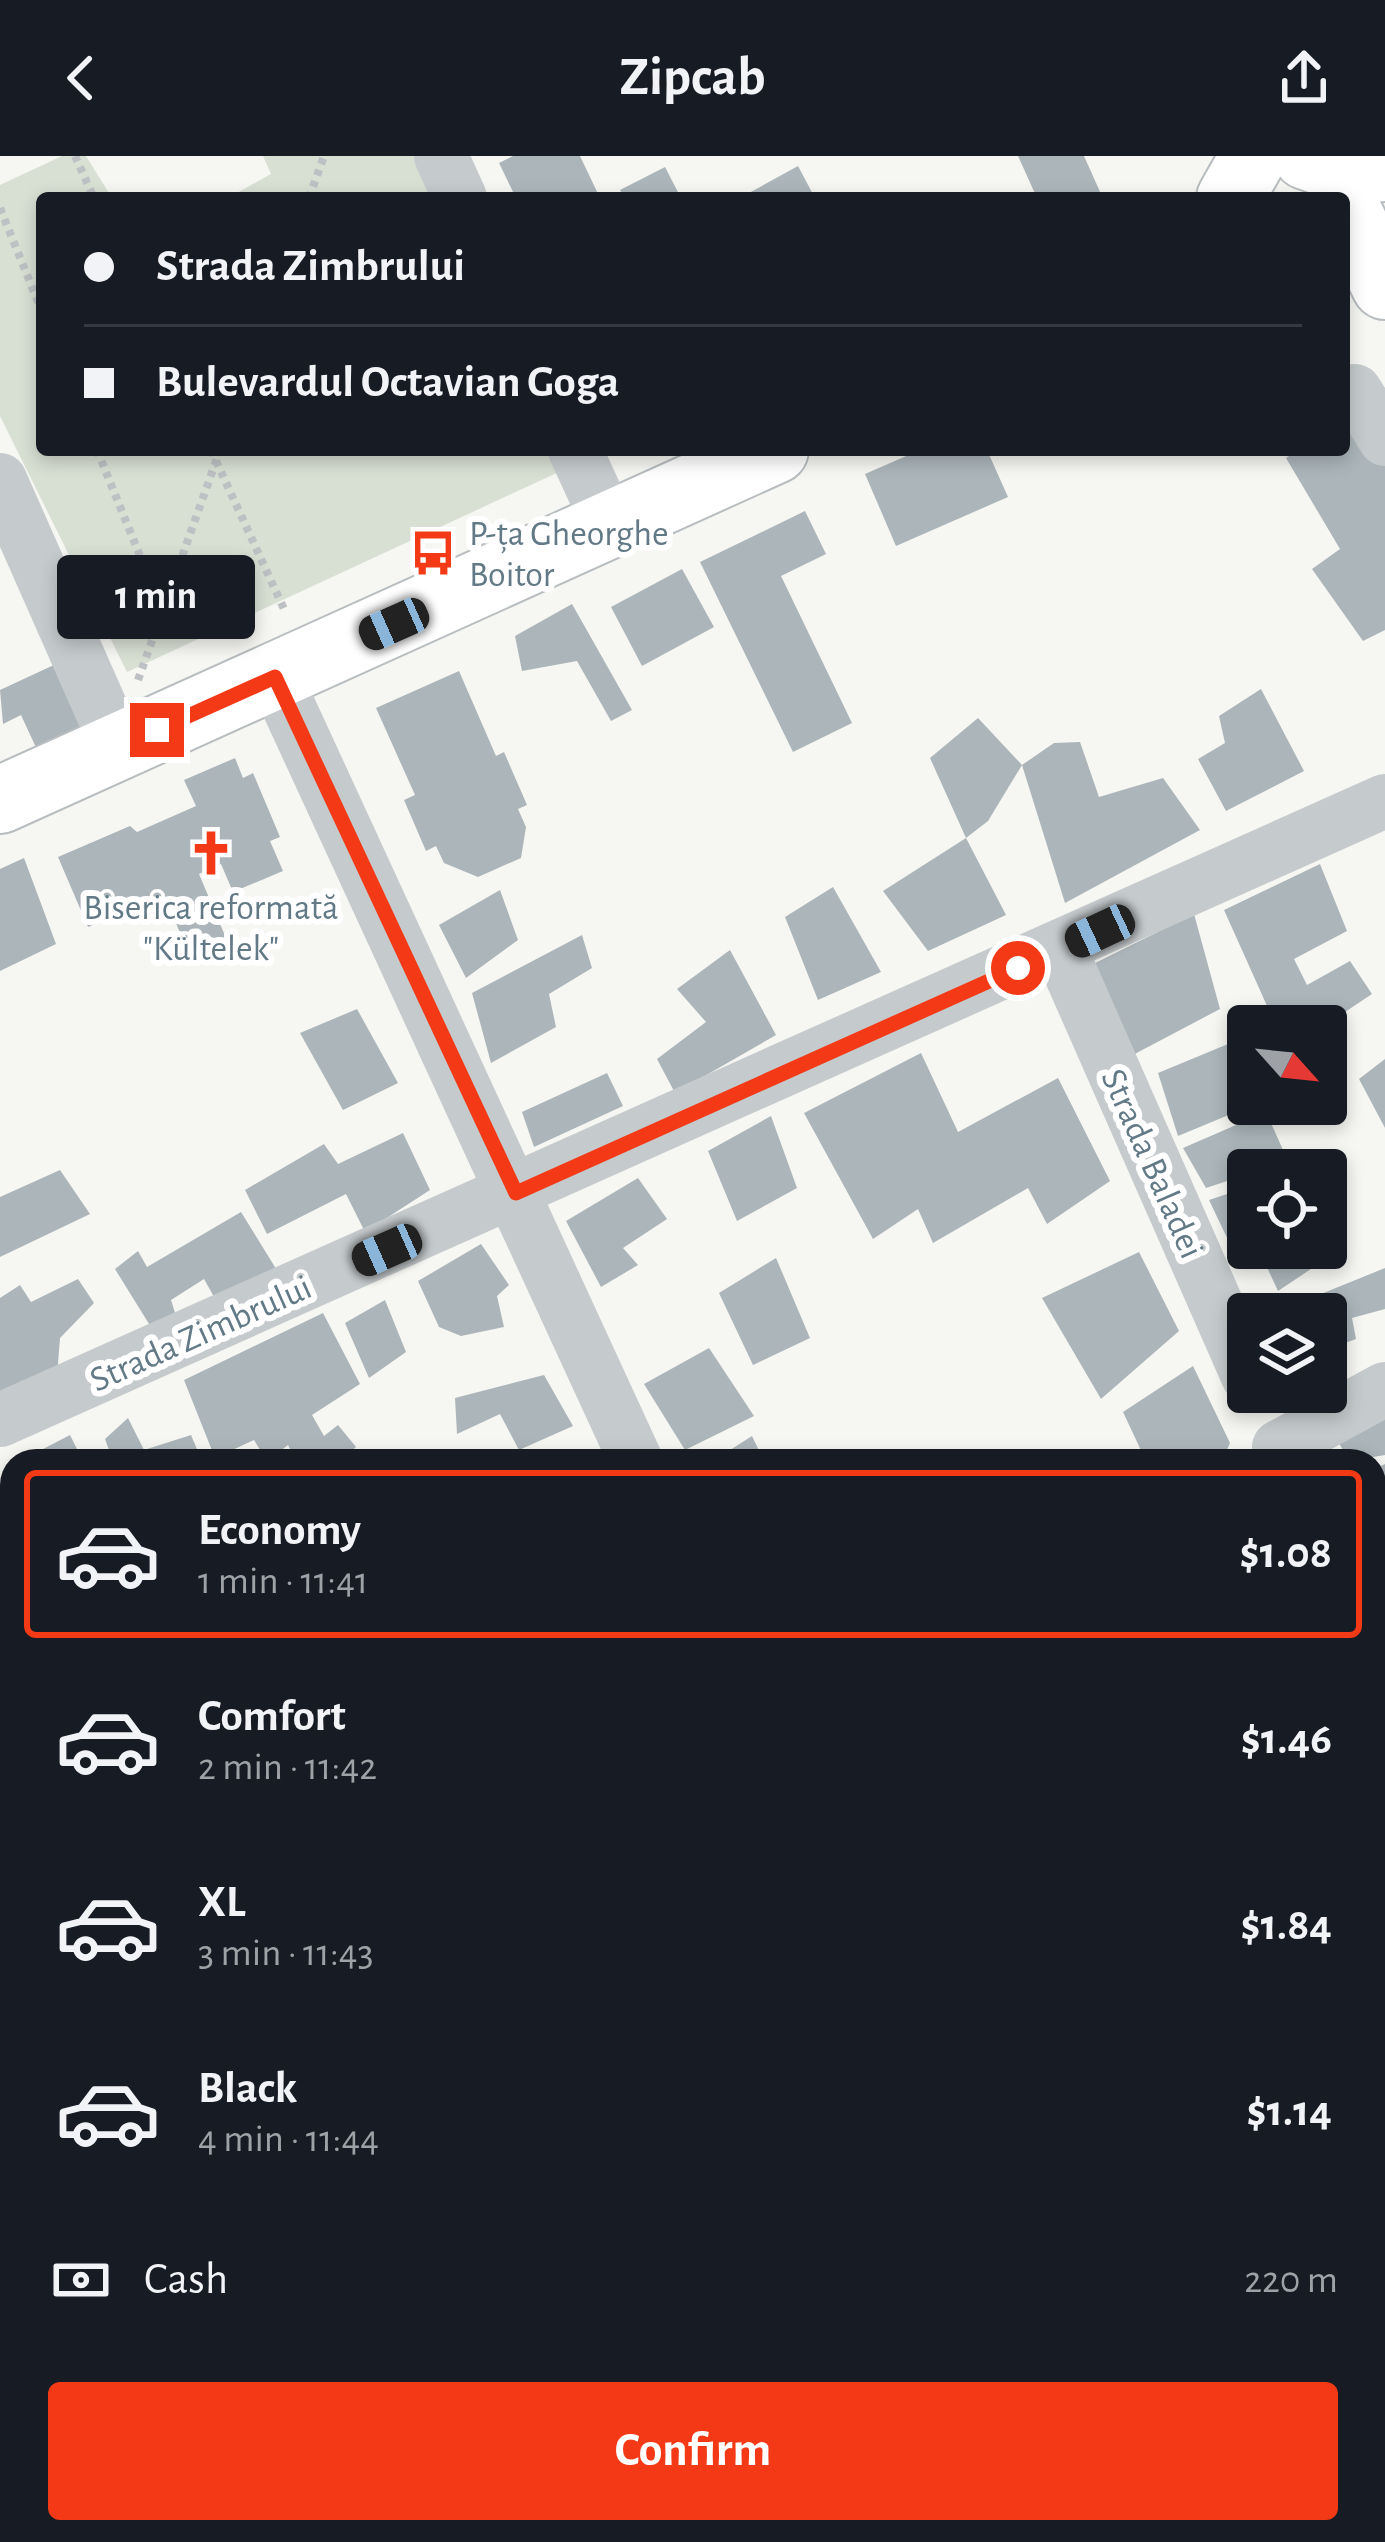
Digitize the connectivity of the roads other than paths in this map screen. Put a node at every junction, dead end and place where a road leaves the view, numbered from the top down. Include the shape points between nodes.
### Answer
1 (441, 156) edge
2 (1233, 156) edge
3 (1254, 156) edge
4 (457, 192) edge
5 (1230, 192) edge
6 (1233, 192) edge
7 (1350, 220) edge
8 (1350, 280) edge
9 (1385, 286) edge
10 (1385, 302) edge
11 (1355, 391) dead end
12 (1385, 440) edge
13 (577, 456) edge
14 (763, 456) edge
15 (0, 480) edge
16 (610, 526) junction
17 (275, 677) junction
18 (118, 747) junction
19 (0, 800) edge
20 (1385, 801) edge
21 (1060, 949) junction
22 (516, 1193) junction
23 (1227, 1328) edge
24 (1385, 1389) edge
25 (1264, 1413) edge
26 (0, 1420) edge
27 (631, 1449) edge
28 (1280, 1449) edge
29 (1290, 1449) edge

1 - 4 street
2 - 5 main road
3 - 6 main road
7 - 9 main road
8 - 10 main road
11 - 12 street
13 - 16 street
14 - 16 main road
15 - 18 street
16 - 17 main road
17 - 18 main road
17 - 22 street
18 - 19 main road
20 - 21 street, Strada Zimbrului
21 - 22 street, Strada Zimbrului
21 - 23 street, Strada Baladei
22 - 26 street, Strada Zimbrului
22 - 27 street
24 - 29 street
25 - 28 street

